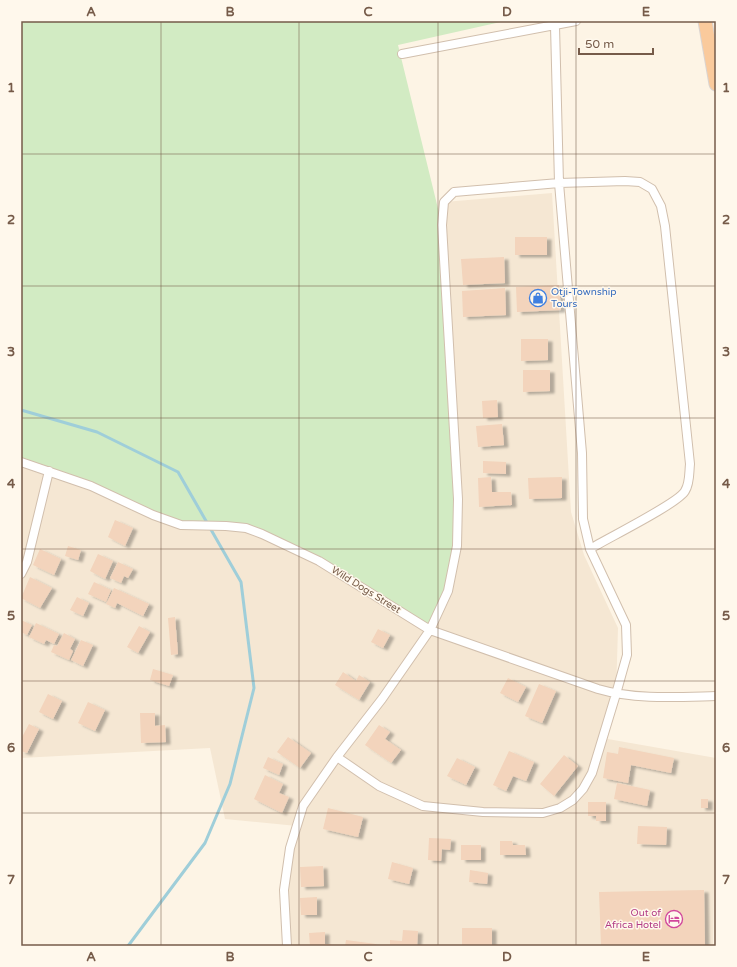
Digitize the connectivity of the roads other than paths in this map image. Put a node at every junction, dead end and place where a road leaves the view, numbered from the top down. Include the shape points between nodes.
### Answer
1 (576, 21) edge
2 (705, 21) edge
3 (555, 26) junction
4 (402, 54) dead end
5 (716, 84) edge
6 (559, 183) junction
7 (21, 462) edge
8 (49, 471) junction
9 (590, 549) junction
10 (21, 574) edge
11 (430, 630) junction
12 (616, 694) junction
13 (716, 696) edge
14 (337, 757) junction
15 (287, 946) edge

1 - 3 street
2 - 5 highway
3 - 4 street
3 - 6 street
6 - 9 street via 582,453 583,519
6 - 9 street via 640,182 652,189 661,206 690,464 689,481 685,492 672,503
6 - 11 street via 454,192 444,202 442,225 458,499 457,546 448,591
7 - 8 street, Wild Dogs Street
8 - 10 street via 27,562
8 - 11 street, Wild Dogs Street via 91,486 153,516 181,525 246,528 262,534 319,561
9 - 12 street via 626,625 627,655
11 - 12 street, Wild Dogs Street
11 - 14 street via 382,700
12 - 13 street, Wild Dogs Street
12 - 14 street via 592,773 583,789 573,800 560,808 543,813 483,812 423,806 379,786
14 - 15 street via 303,806 290,848 284,890

